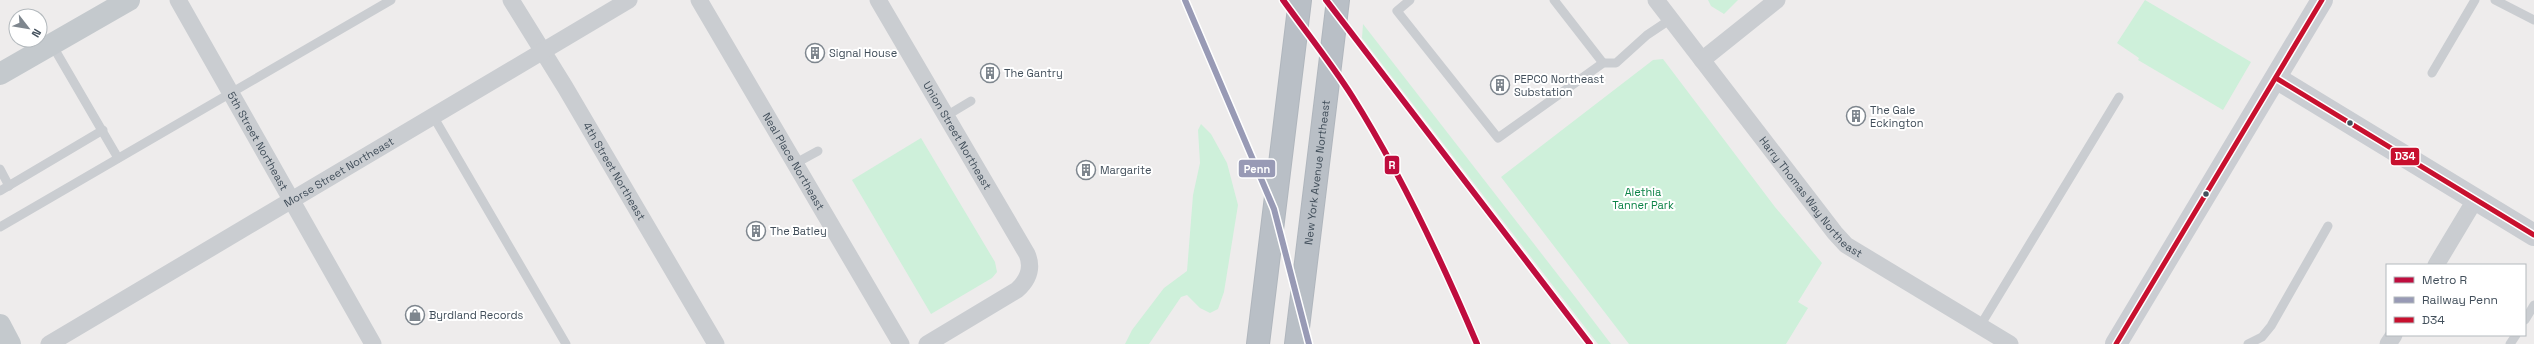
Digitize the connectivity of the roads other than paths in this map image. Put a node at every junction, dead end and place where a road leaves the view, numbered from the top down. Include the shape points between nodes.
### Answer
1 (129, 0) edge
2 (178, 0) edge
3 (391, 0) edge
4 (511, 0) edge
5 (629, 0) edge
6 (699, 0) edge
7 (878, 0) edge
8 (1300, 0) edge
9 (1338, 0) edge
10 (1410, 0) edge
11 (1554, 0) edge
12 (1656, 0) edge
13 (1777, 0) edge
14 (2322, 0) edge
15 (2475, 0) edge
16 (2495, 0) edge
17 (1671, 19) junction
18 (2534, 20) edge
19 (51, 43) junction
20 (542, 51) junction
21 (1702, 60) junction
22 (1602, 63) junction
23 (2432, 73) dead end
24 (0, 74) edge
25 (2276, 78) junction
26 (231, 92) junction
27 (2119, 96) dead end
28 (971, 101) dead end
29 (433, 116) junction
30 (946, 116) junction
31 (103, 130) junction
32 (818, 151) dead end
33 (118, 158) junction
34 (796, 163) junction
35 (0, 169) edge
36 (9, 186) junction
37 (0, 191) edge
38 (2475, 200) junction
39 (291, 201) junction
40 (2328, 226) dead end
41 (0, 227) edge
42 (2534, 236) edge
43 (2437, 264) edge
44 (2534, 305) edge
45 (2526, 318) edge
46 (0, 325) edge
47 (1980, 326) junction
48 (10, 344) edge
49 (49, 344) edge
50 (373, 344) edge
51 (566, 344) edge
52 (716, 344) edge
53 (901, 344) edge
54 (926, 344) edge
55 (1258, 344) edge
56 (1296, 344) edge
57 (2010, 344) edge
58 (2116, 344) edge
59 (2248, 344) edge

1 - 19 main road
2 - 26 street, 5th Street Northeast
3 - 26 lane
4 - 20 street, 4th Street Northeast
5 - 20 street, Morse Street Northeast
6 - 34 street, Neal Place Northeast
7 - 30 street, Union Street Northeast
8 - 55 highway
9 - 56 highway, New York Avenue Northeast
10 - 22 lane via 1397,11 1498,138
11 - 22 lane
12 - 17 street, Harry Thomas Way Northeast
13 - 21 street
14 - 25 street
15 - 23 lane
16 - 18 lane
17 - 21 street, Harry Thomas Way Northeast
17 - 22 lane via 1647,35 1616,63
19 - 24 main road
19 - 31 lane
20 - 29 street, Morse Street Northeast
20 - 52 street, 4th Street Northeast
21 - 47 street, Harry Thomas Way Northeast via 1846,245
25 - 38 street
25 - 58 street
26 - 33 lane
26 - 39 street, 5th Street Northeast
27 - 47 lane
28 - 30 lane
29 - 39 street, Morse Street Northeast
29 - 51 lane
30 - 54 street, Union Street Northeast via 1027,254 1029,272 1024,283 1008,297
31 - 33 lane
31 - 36 lane
32 - 34 lane
33 - 41 lane
34 - 53 street, Neal Place Northeast
35 - 36 lane
36 - 37 lane
38 - 42 street
38 - 43 street
39 - 49 street, Morse Street Northeast
39 - 50 street, 5th Street Northeast
40 - 59 lane via 2271,326 2262,337
44 - 45 lane
46 - 48 main road
47 - 57 street, Harry Thomas Way Northeast

